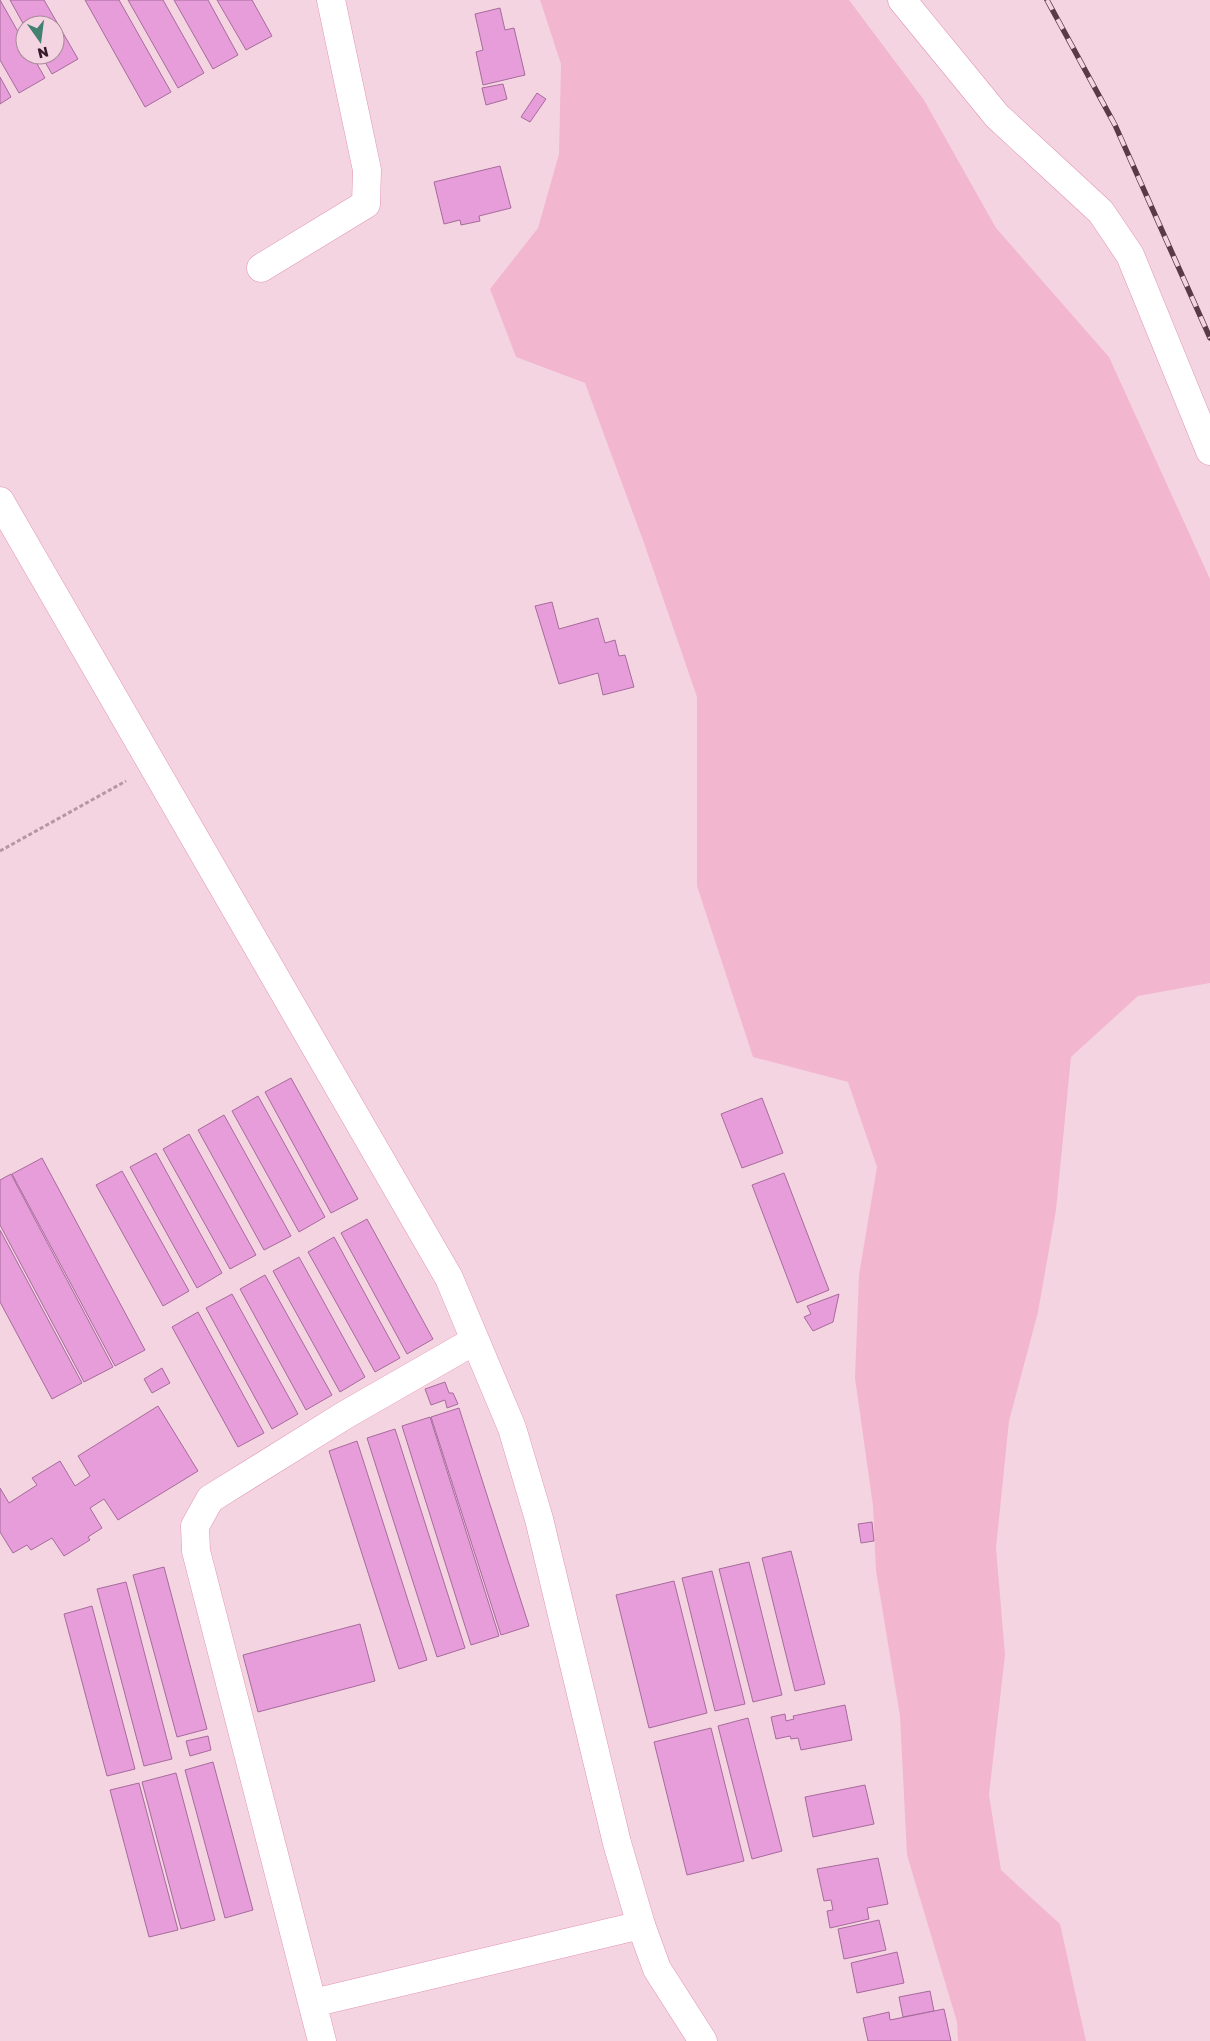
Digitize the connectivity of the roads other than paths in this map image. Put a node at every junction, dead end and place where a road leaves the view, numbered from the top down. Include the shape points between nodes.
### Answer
1 (331, 0) edge
2 (902, 0) edge
3 (261, 268) dead end
4 (1210, 451) edge
5 (0, 501) edge
6 (474, 1341) junction
7 (641, 1925) junction
8 (313, 2003) junction
9 (322, 2041) edge
10 (703, 2041) edge

1 - 3 street via 367,170 366,204
2 - 4 street via 997,116 1101,212 1130,255
5 - 6 street via 449,1278
6 - 7 street via 512,1428 539,1519 617,1843
6 - 8 street via 345,1414 210,1499 195,1526 196,1551
7 - 8 street
7 - 10 street via 657,1969
8 - 9 street

